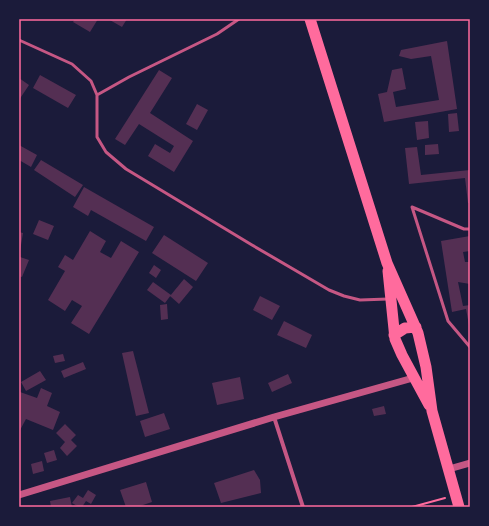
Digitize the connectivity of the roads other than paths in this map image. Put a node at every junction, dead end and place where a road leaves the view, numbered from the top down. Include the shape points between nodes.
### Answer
1 (240, 19) edge
2 (310, 19) edge
3 (19, 40) edge
4 (97, 95) junction
5 (470, 230) edge
6 (387, 263) junction
7 (390, 299) junction
8 (416, 327) junction
9 (394, 335) junction
10 (470, 347) edge
11 (422, 348) junction
12 (402, 355) junction
13 (413, 378) junction
14 (432, 411) junction
15 (274, 417) junction
16 (470, 463) edge
17 (449, 469) junction
18 (19, 495) edge
19 (303, 507) edge
20 (459, 507) edge

1 - 4 lane via 217,34
2 - 6 highway
3 - 4 lane via 72,64 91,80
4 - 7 lane via 97,137 106,152 126,169 329,290 360,300
5 - 10 lane via 412,207 448,321
6 - 7 highway
6 - 8 highway
7 - 9 highway
8 - 9 highway via 405,328
8 - 11 highway
9 - 12 highway
11 - 12 highway via 413,354
11 - 14 highway
12 - 13 highway
13 - 14 highway
13 - 15 street
14 - 17 highway
15 - 18 street
15 - 19 street
16 - 17 street
17 - 20 highway

